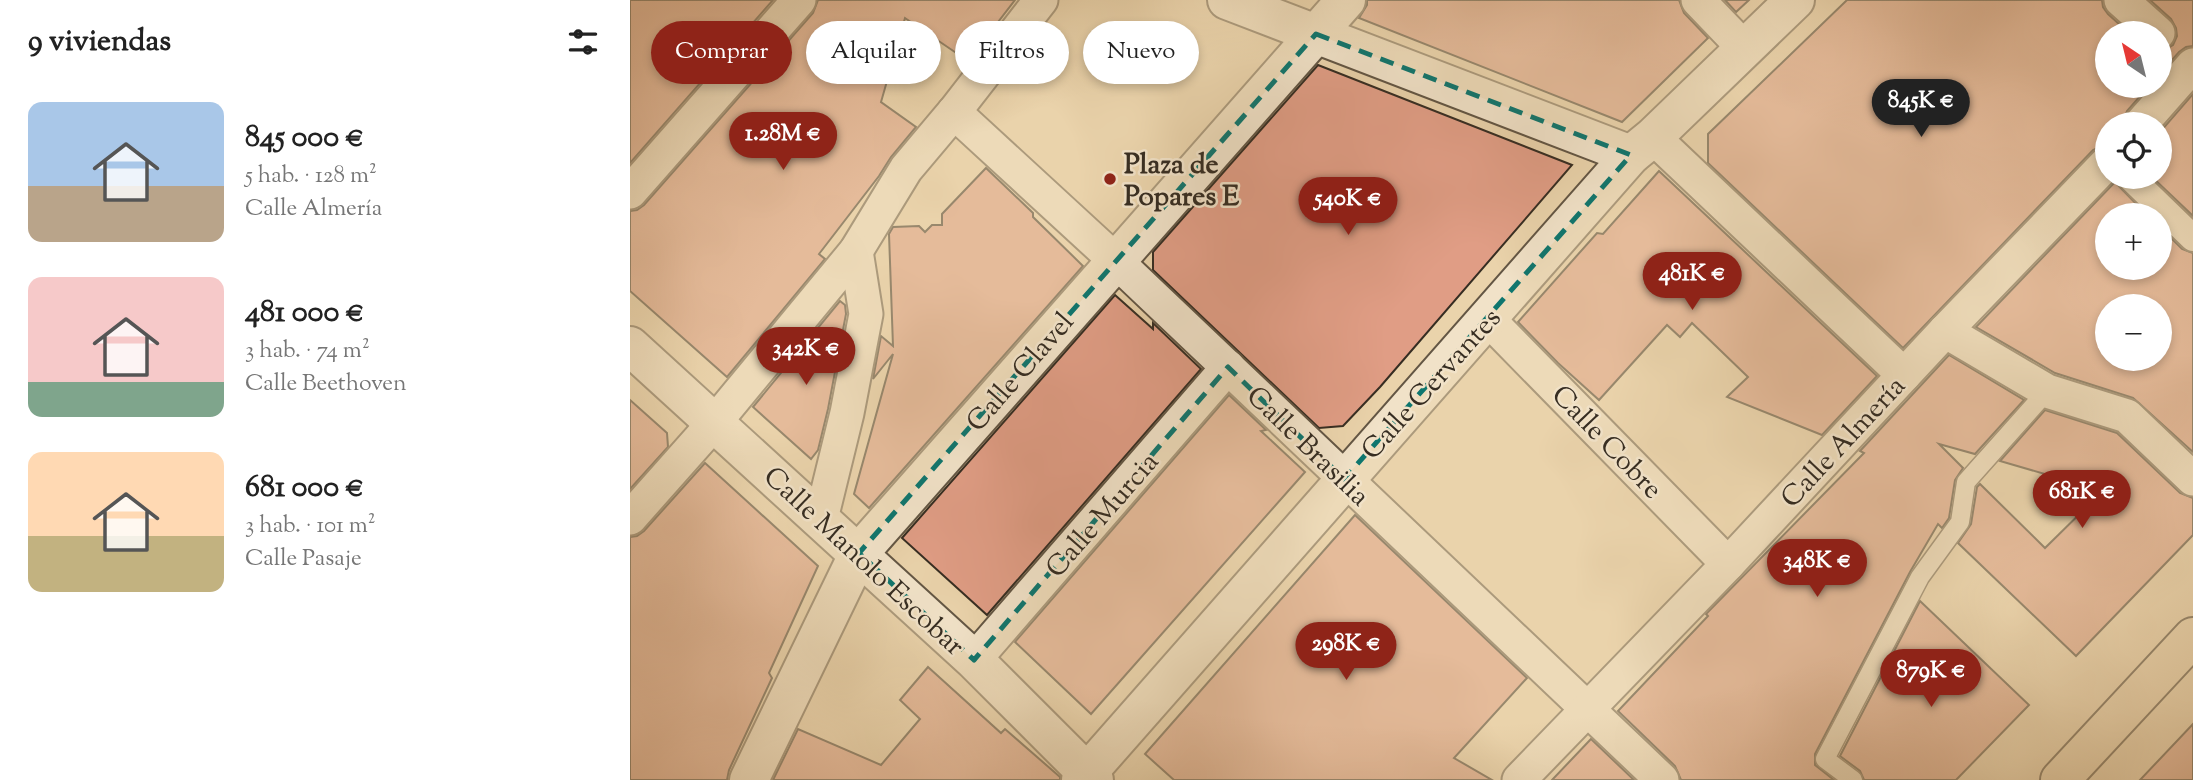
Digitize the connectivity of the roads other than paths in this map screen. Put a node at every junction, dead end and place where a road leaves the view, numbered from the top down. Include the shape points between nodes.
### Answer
1 (799, 0) edge
2 (1041, 0) edge
3 (1227, 0) edge
4 (1346, 0) edge
5 (1698, 0) edge
6 (1795, 0) edge
7 (2121, 0) edge
8 (2144, 21) edge
9 (1316, 34) junction
10 (2172, 46) edge
11 (1744, 48) junction
12 (2193, 65) edge
13 (954, 112) junction
14 (2152, 112) edge
15 (1642, 146) junction
16 (2095, 175) edge
17 (2142, 189) edge
18 (630, 192) edge
19 (2193, 238) edge
20 (856, 251) junction
21 (1116, 261) junction
22 (1487, 318) junction
23 (1945, 331) junction
24 (630, 346) edge
25 (1228, 367) junction
26 (1904, 375) junction
27 (2047, 391) junction
28 (715, 422) junction
29 (1344, 479) junction
30 (2193, 479) edge
31 (630, 518) edge
32 (821, 519) junction
33 (859, 553) junction
34 (1728, 564) junction
35 (2193, 637) edge
36 (974, 660) junction
37 (1587, 707) junction
38 (1087, 778) edge
39 (748, 780) edge
40 (1519, 780) edge
41 (1662, 780) edge
42 (1853, 780) edge
43 (2060, 780) edge

1 - 18 street
2 - 13 street
3 - 9 street
4 - 9 street, Calle Clavel
5 - 11 street
6 - 11 street, Calle Cervantes
7 - 8 street
9 - 15 street
9 - 21 street, Calle Clavel
10 - 12 street
11 - 15 street, Calle Cervantes
12 - 14 street
13 - 20 street via 906,169
13 - 21 street, Calle Brasilia
15 - 22 street, Calle Cervantes
15 - 26 street
16 - 23 street, Calle Almería
17 - 19 street
20 - 28 street
20 - 32 street via 866,314
21 - 25 street, Calle Brasilia
21 - 33 street, Calle Clavel
22 - 29 street, Calle Cervantes
22 - 34 street, Calle Cobre
23 - 26 street, Calle Almería
23 - 27 street
24 - 28 street, Calle Manolo Escobar
25 - 29 street, Calle Brasilia
25 - 36 street, Calle Murcia
26 - 34 street, Calle Almería
27 - 30 street via 2127,416
27 - 42 lane via 1966,482 1959,522 1920,577 1825,759
28 - 31 street
28 - 32 street, Calle Manolo Escobar
29 - 37 street, Calle Brasilia
29 - 38 street, Calle Cervantes
32 - 33 street, Calle Manolo Escobar
33 - 36 street, Calle Manolo Escobar
33 - 39 street, Calle Clavel
34 - 37 street, Calle Almería
35 - 43 main road
36 - 38 street, Calle Manolo Escobar
37 - 40 street, Calle Almería
37 - 41 street, Calle Brasilia

